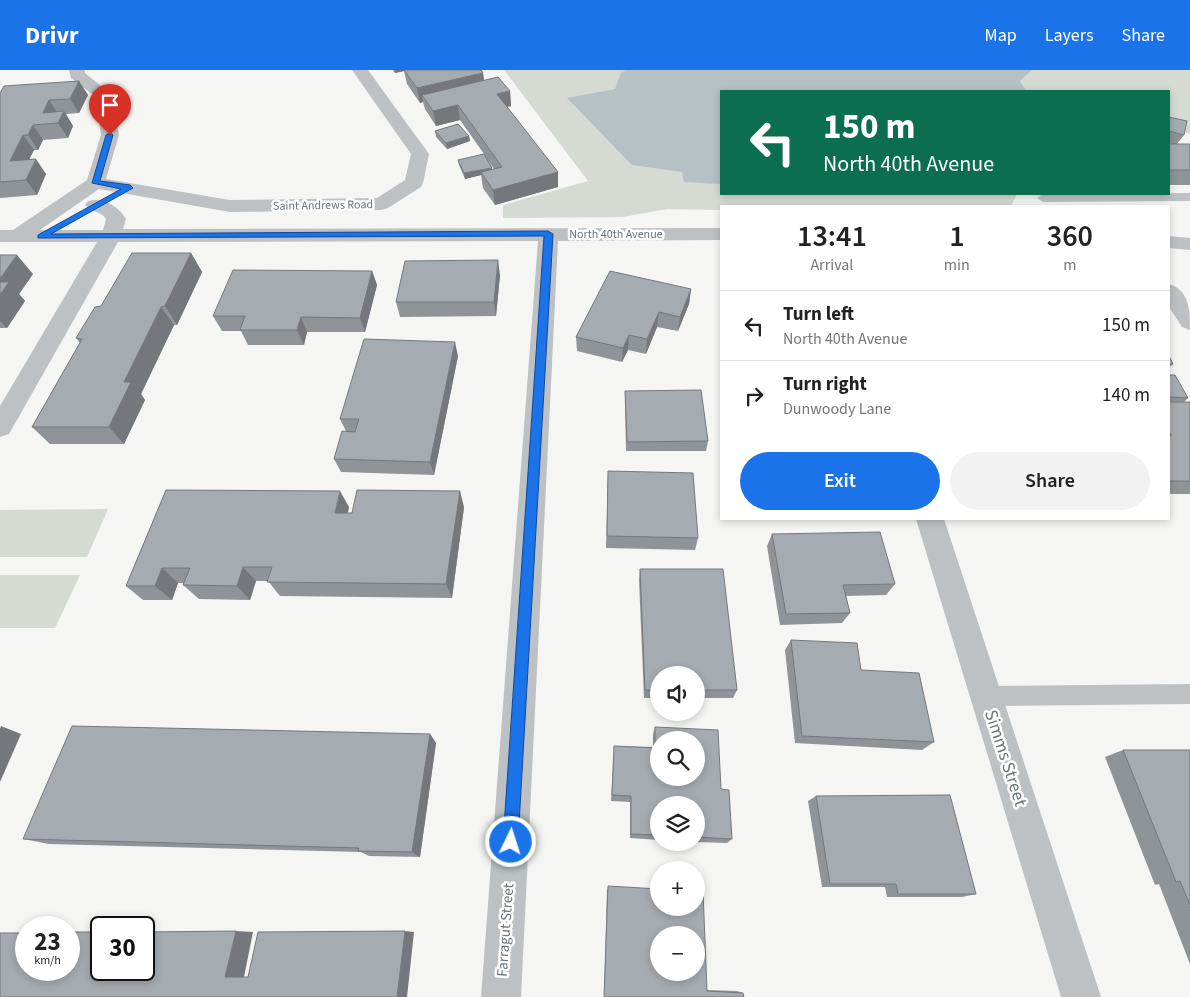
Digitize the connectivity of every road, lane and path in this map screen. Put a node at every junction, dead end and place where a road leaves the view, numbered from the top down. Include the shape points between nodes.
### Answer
1 (77, 70) edge
2 (360, 70) edge
3 (96, 183) junction
4 (130, 188) junction
5 (1190, 197) edge
6 (1043, 199) edge
7 (95, 205) junction
8 (548, 234) junction
9 (720, 234) edge
10 (9, 236) edge
11 (41, 236) junction
12 (110, 236) junction
13 (1170, 242) edge
14 (1190, 244) edge
15 (1170, 292) edge
16 (1190, 322) edge
17 (0, 427) edge
18 (930, 520) edge
19 (1190, 694) edge
20 (986, 696) junction
21 (501, 997) edge
22 (1081, 997) edge

1 - 3 street via 77,75 104,95 110,135
2 - 4 street, Saint Andrews Road via 420,154 414,183 381,204 230,206
3 - 4 street, Saint Andrews Road
3 - 10 street
4 - 7 street
5 - 6 lane
7 - 11 street
7 - 12 street via 112,212 116,219
8 - 9 street, North 40th Avenue
8 - 12 street, North 40th Avenue
8 - 21 street, Farragut Street
10 - 11 street, North 40th Avenue
11 - 12 street, North 40th Avenue
12 - 17 street
13 - 14 street
15 - 16 street
18 - 20 street, Simms Street
19 - 20 lane
20 - 22 street, Simms Street

